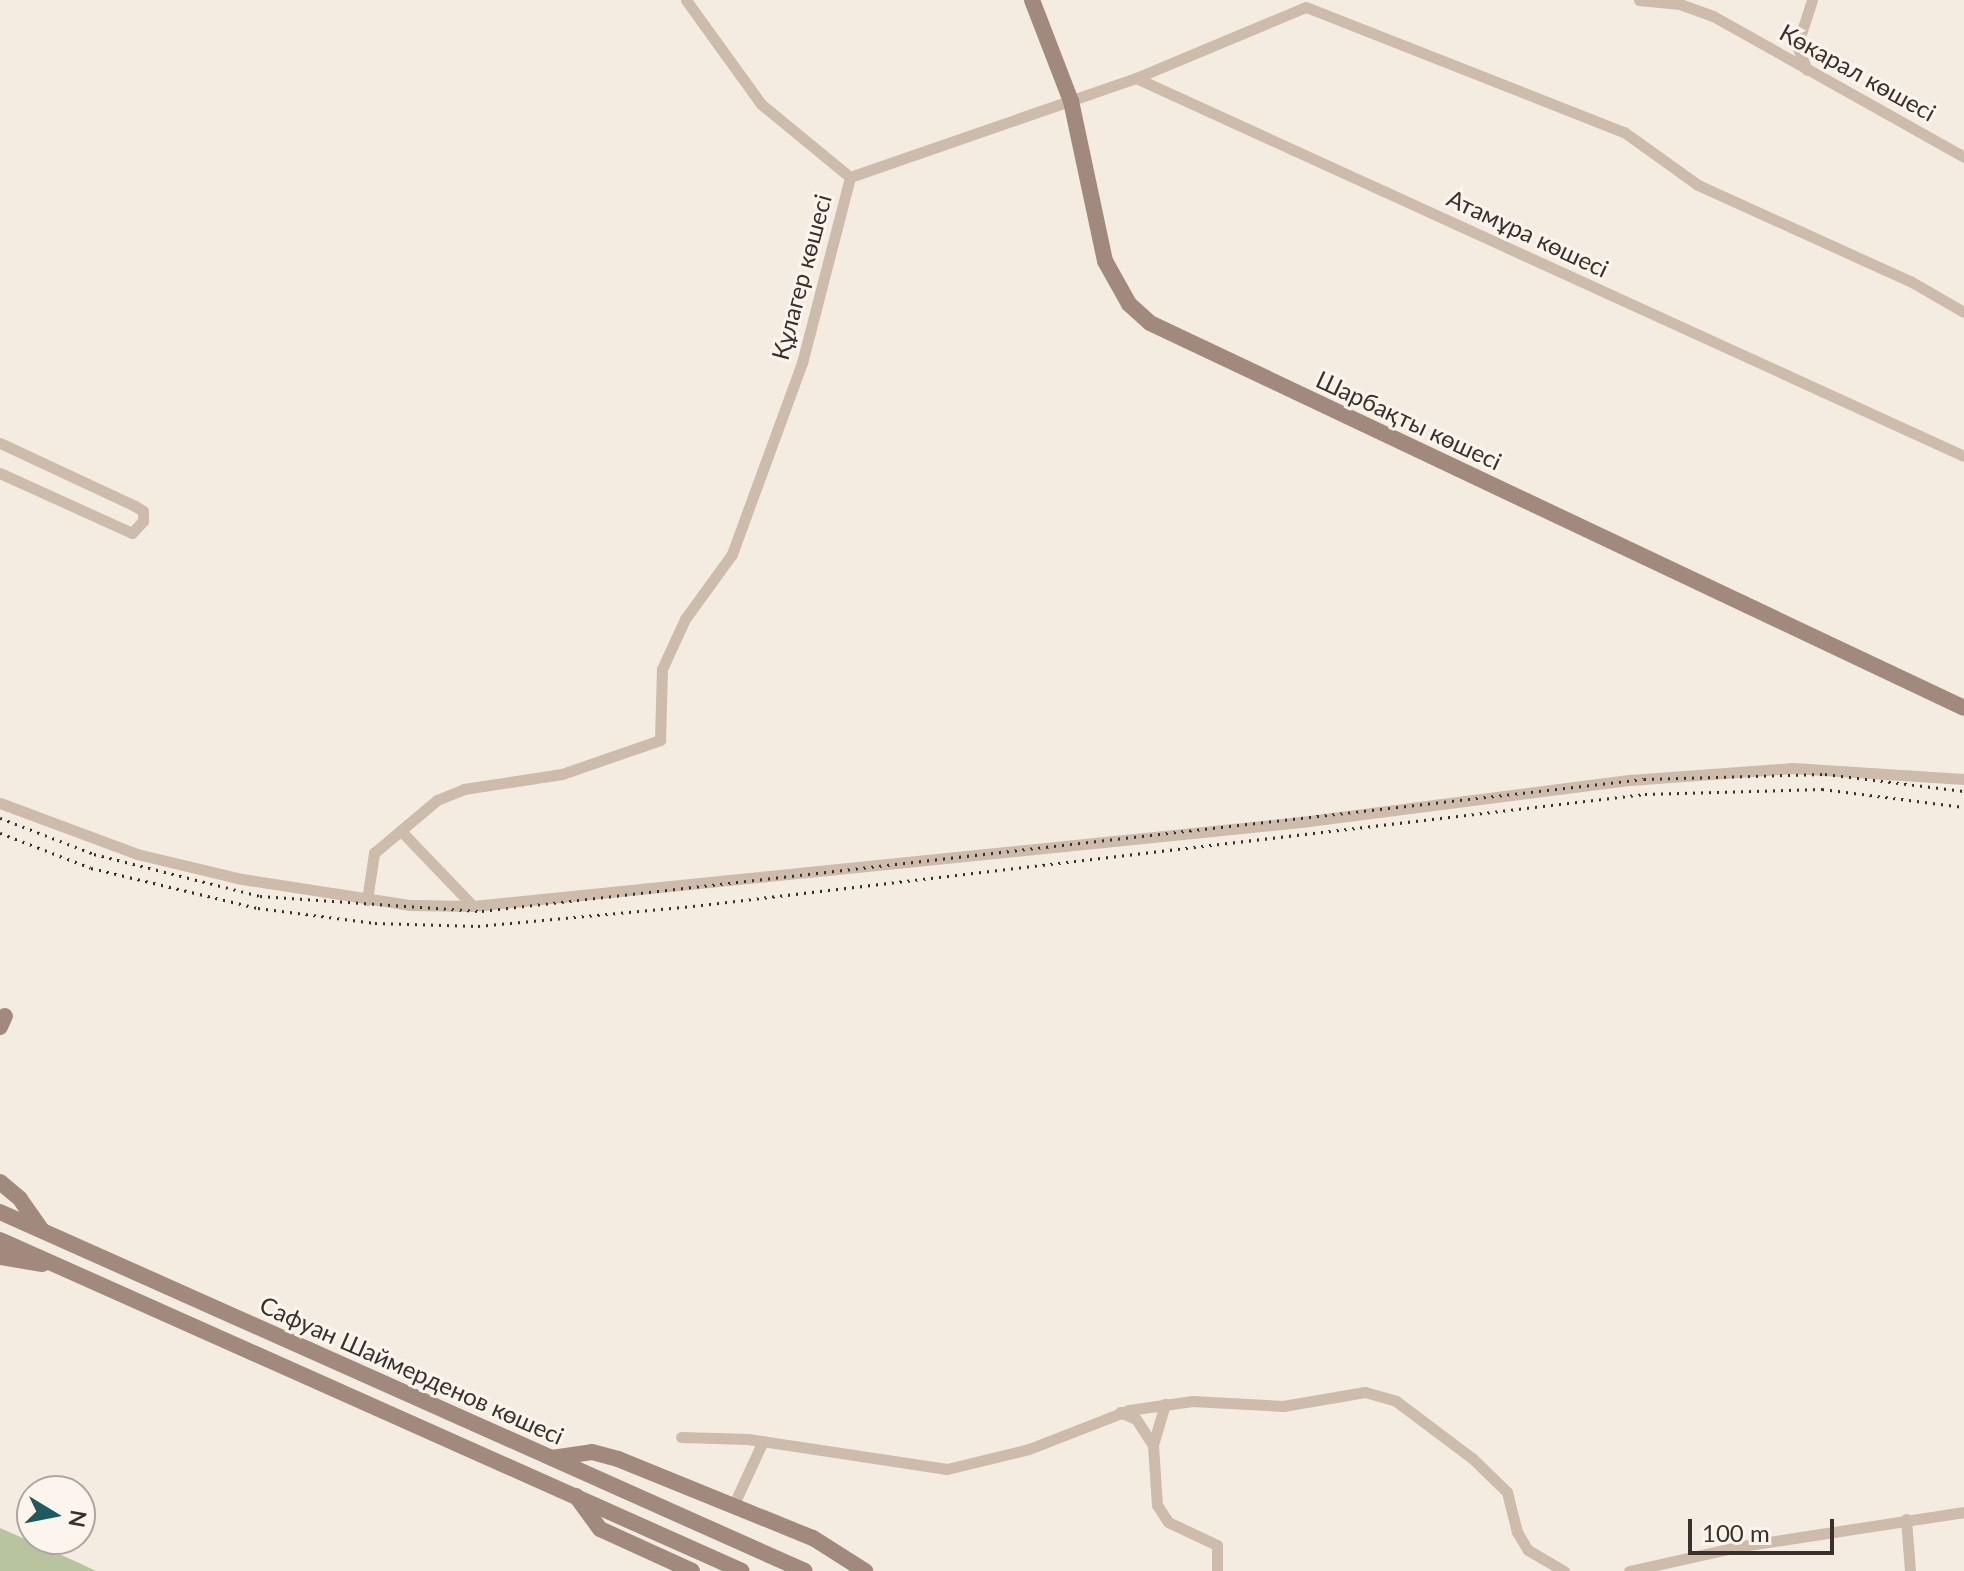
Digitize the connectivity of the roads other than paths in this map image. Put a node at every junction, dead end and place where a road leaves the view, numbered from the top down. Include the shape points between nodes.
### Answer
1 (686, 0) edge
2 (1032, 0) edge
3 (1639, 0) edge
4 (1812, 0) edge
5 (1309, 3) edge
6 (1807, 70) junction
7 (1136, 78) junction
8 (1071, 101) junction
9 (1964, 157) edge
10 (850, 177) junction
11 (1964, 312) edge
12 (0, 443) edge
13 (1964, 456) edge
14 (0, 473) edge
15 (1964, 708) edge
16 (1964, 779) edge
17 (0, 803) edge
18 (401, 831) junction
19 (367, 900) junction
20 (473, 906) junction
21 (0, 1182) edge
22 (0, 1212) edge
23 (43, 1231) junction
24 (0, 1240) edge
25 (0, 1257) edge
26 (60, 1266) junction
27 (1165, 1404) junction
28 (1120, 1412) junction
29 (681, 1437) dead end
30 (763, 1441) junction
31 (1153, 1445) junction
32 (552, 1458) junction
33 (576, 1496) junction
34 (734, 1504) junction
35 (1964, 1512) edge
36 (1906, 1519) junction
37 (692, 1571) edge
38 (742, 1571) edge
39 (805, 1571) edge
40 (865, 1571) edge
41 (1217, 1571) edge
42 (1564, 1571) edge
43 (1629, 1571) edge
44 (1910, 1571) edge

1 - 10 street via 761,104
2 - 8 main road, Шарбақты көшесі
3 - 6 street, Көкарал көшесі via 1680,4 1713,16
4 - 6 street via 1797,46
5 - 7 street
5 - 11 street via 1624,132 1698,185 1910,281
6 - 9 street, Көкарал көшесі
7 - 8 street
7 - 13 street, Атамұра көшесі
8 - 10 street, Құлагер көшесі
8 - 15 main road, Шарбақты көшесі via 1105,261 1129,304 1150,323
10 - 18 street, Құлагер көшесі via 802,363 732,554 685,619 662,669 660,740 562,774 444,796
12 - 14 street via 135,506 143,511 143,521 132,533
16 - 20 street via 1793,768 1630,780 1301,822
17 - 19 street via 137,854 302,892
18 - 19 street via 374,853 367,869
18 - 20 street
19 - 20 street
21 - 23 main road
22 - 23 main road, Сафуан Шаймерденов көшесі
23 - 32 main road, Сафуан Шаймерденов көшесі
24 - 26 main road, Сафуан Шаймерденов көшесі
25 - 26 main road
26 - 33 main road, Сафуан Шаймерденов көшесі
27 - 28 street
27 - 31 street
27 - 42 street via 1283,1406 1365,1392 1396,1401 1436,1427 1507,1492 1517,1532 1528,1550
28 - 30 street via 1029,1449 947,1469
28 - 31 street via 1136,1419
29 - 30 street
30 - 34 street
31 - 41 street via 1157,1505 1168,1522 1217,1545
32 - 34 main road via 592,1452
32 - 39 main road, Сафуан Шаймерденов көшесі
33 - 37 main road via 600,1529
33 - 38 main road, Сафуан Шаймерденов көшесі
34 - 40 main road via 813,1538
35 - 36 street
36 - 43 street
36 - 44 street

